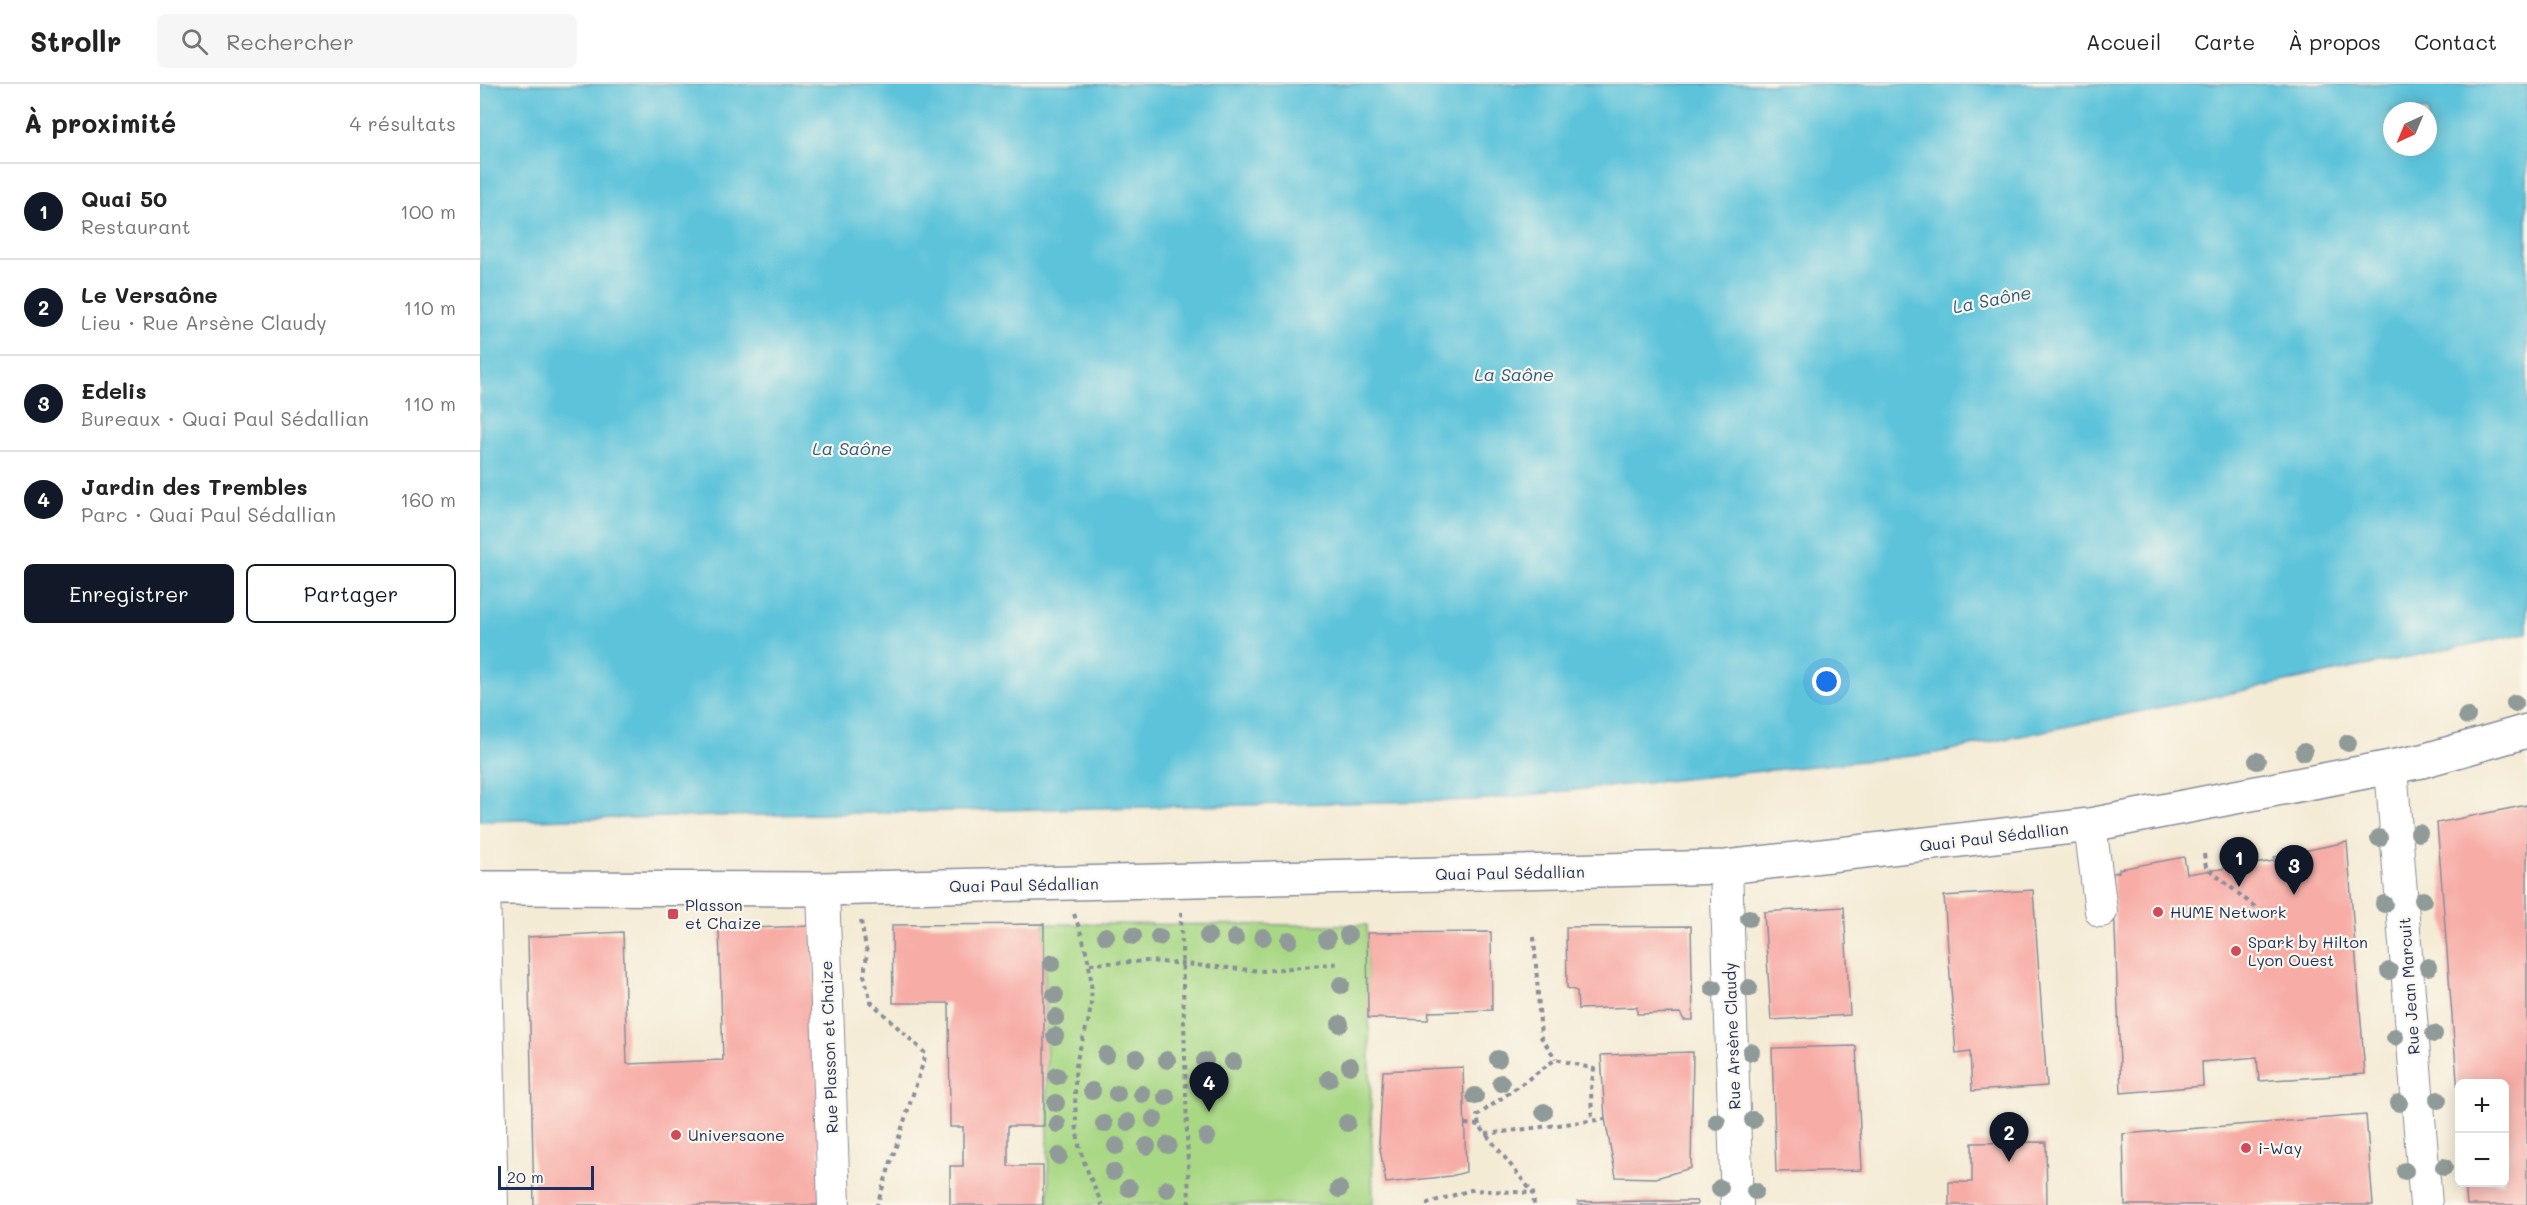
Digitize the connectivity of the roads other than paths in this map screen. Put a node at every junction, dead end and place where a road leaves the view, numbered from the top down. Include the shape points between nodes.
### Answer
1 (2527, 731) edge
2 (2391, 768) junction
3 (2090, 825) junction
4 (1726, 867) junction
5 (482, 888) edge
6 (824, 889) junction
7 (2101, 911) dead end
8 (492, 1205) edge
9 (834, 1205) edge
10 (1737, 1205) edge
11 (2426, 1205) edge

1 - 2 main road, Quai Paul Sédallian
2 - 3 main road, Quai Paul Sédallian
2 - 11 street, Rue Jean Marcuit
3 - 4 main road, Quai Paul Sédallian
3 - 7 street
4 - 6 main road, Quai Paul Sédallian
4 - 10 street, Rue Arsène Claudy
5 - 6 main road, Quai Paul Sédallian
5 - 8 street
6 - 9 street, Rue Plasson et Chaize

